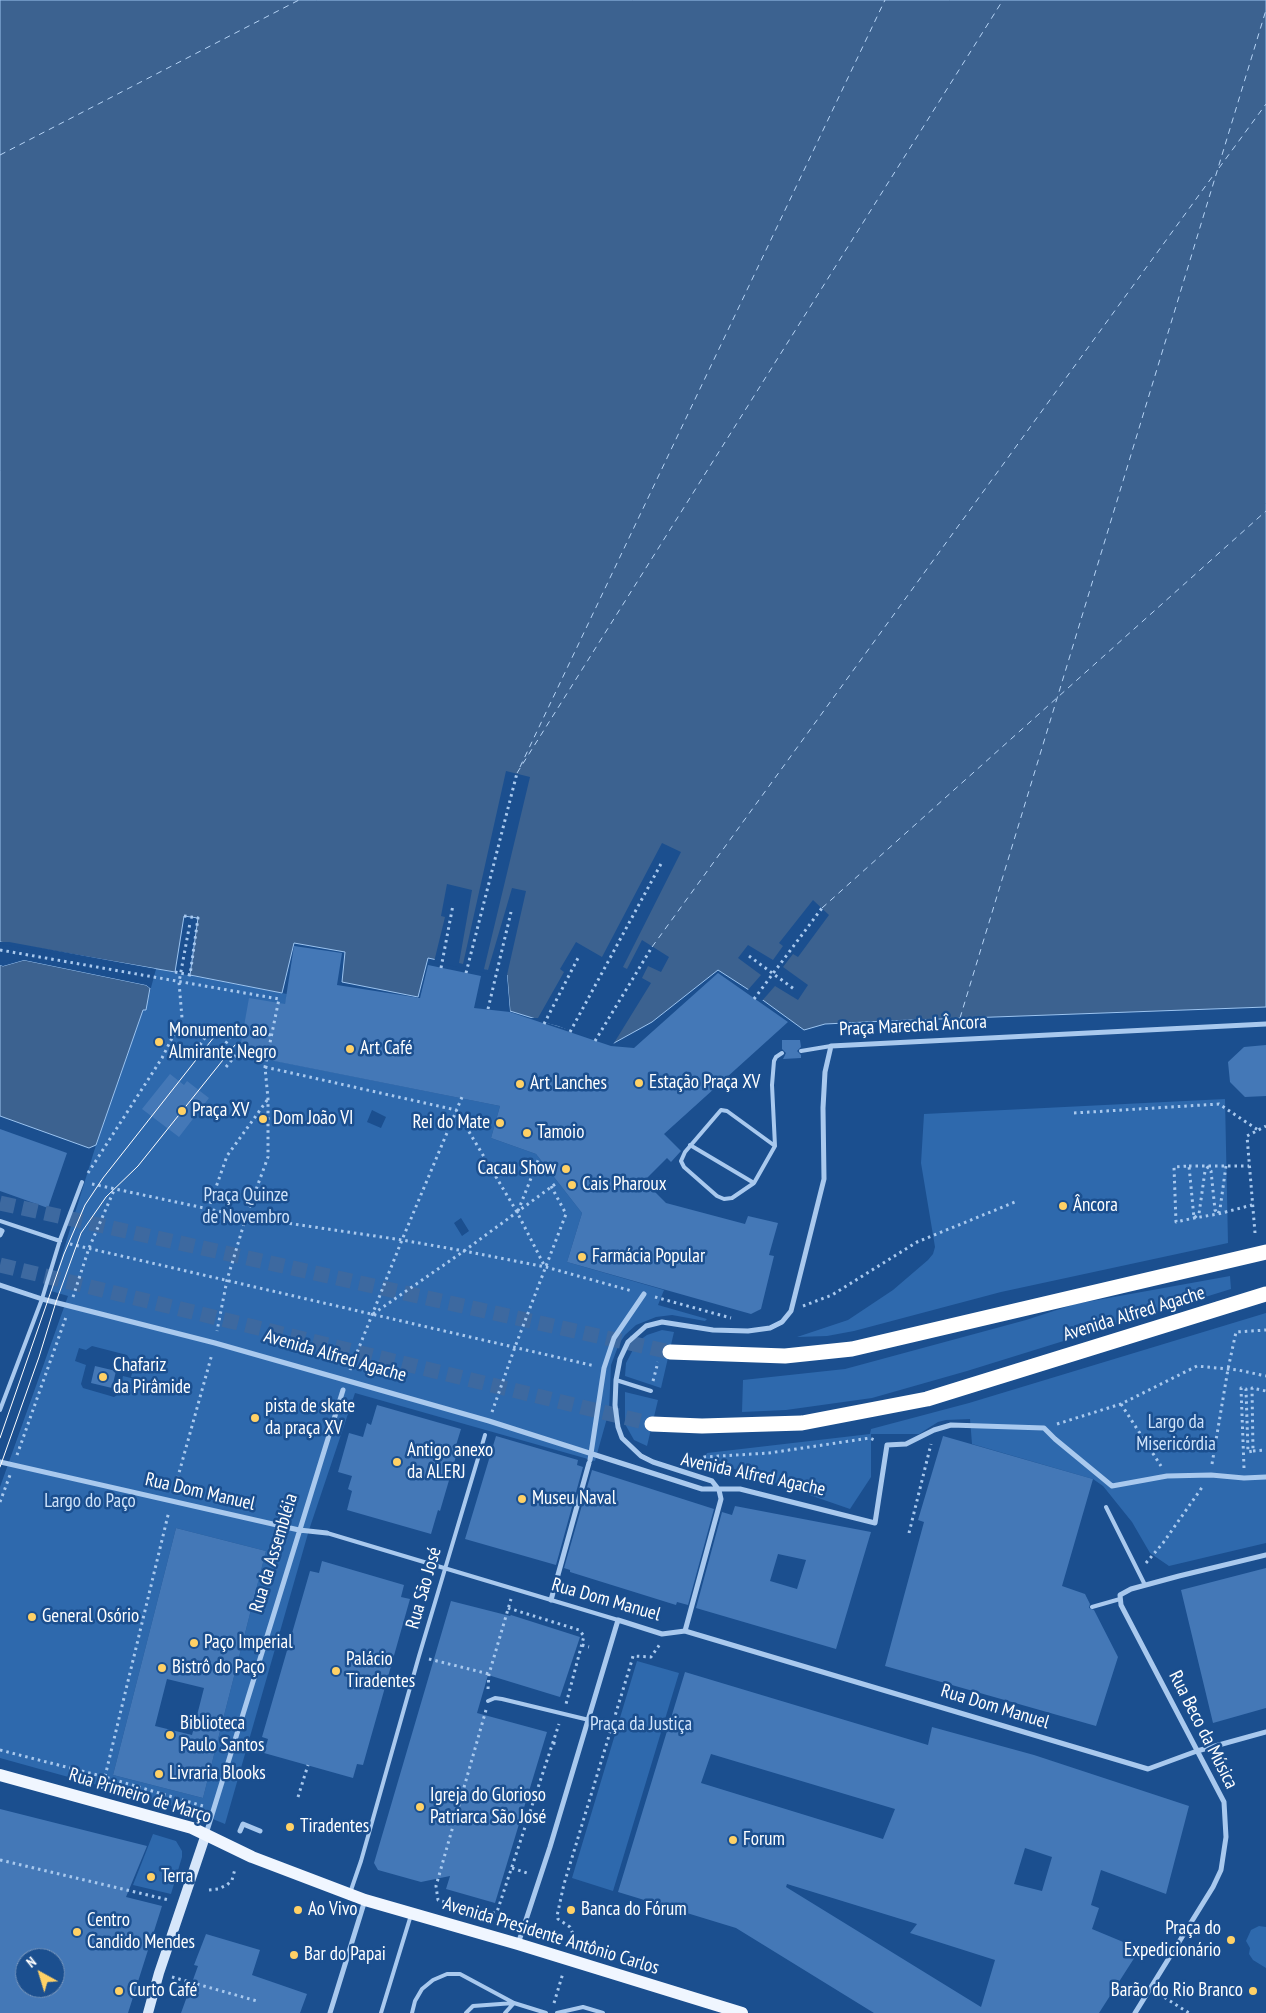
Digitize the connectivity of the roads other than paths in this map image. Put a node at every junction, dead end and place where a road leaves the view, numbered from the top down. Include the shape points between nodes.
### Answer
1 (1266, 1024) edge
2 (831, 1046) junction
3 (801, 1051) dead end
4 (782, 1053) dead end
5 (690, 1145) junction
6 (775, 1146) junction
7 (82, 1182) road end
8 (754, 1183) junction
9 (0, 1221) edge
10 (0, 1230) edge
11 (0, 1235) edge
12 (60, 1241) junction
13 (1266, 1252) edge
14 (0, 1285) edge
15 (644, 1294) road end
16 (1266, 1294) edge
17 (42, 1299) junction
18 (670, 1352) tunnel mouth
19 (346, 1380) junction
20 (616, 1380) junction
21 (651, 1391) dead end
22 (0, 1410) edge
23 (652, 1424) tunnel mouth
24 (485, 1435) dead end
25 (592, 1453) junction
26 (0, 1462) edge
27 (1266, 1476) edge
28 (719, 1490) junction
29 (1106, 1507) dead end
30 (300, 1530) junction
31 (327, 1533) joint
32 (1266, 1555) edge
33 (445, 1567) junction
34 (1145, 1585) junction
35 (1120, 1597) junction
36 (551, 1600) junction
37 (1092, 1607) dead end
38 (618, 1620) junction
39 (685, 1631) junction
40 (488, 1701) road end
41 (589, 1720) junction
42 (1266, 1732) edge
43 (1197, 1751) junction
44 (0, 1776) edge
45 (260, 1830) dead end
46 (240, 1831) dead end
47 (206, 1834) junction
48 (350, 1895) junction
49 (365, 1900) junction
50 (411, 1914) junction
51 (518, 1944) junction
52 (514, 2003) junction
53 (148, 2013) edge
54 (330, 2013) edge
55 (381, 2013) edge
56 (412, 2013) edge
57 (466, 2013) edge
58 (505, 2013) edge
59 (546, 2013) edge
60 (557, 2013) edge
61 (603, 2013) edge
62 (742, 2013) edge
63 (1135, 2013) edge

1 - 2 street, Praça Marechal Âncora
2 - 3 lane
2 - 20 street, Praça Marechal Âncora via 825,1072 823,1108 824,1179 791,1311 782,1322 770,1328 748,1331 713,1330 662,1322 646,1326 628,1342 620,1359
4 - 6 lane via 774,1061 772,1085
5 - 6 lane via 721,1110
5 - 8 lane
5 - 8 lane via 681,1161 684,1168 717,1196 732,1198
6 - 8 lane
7 - 12 lane
9 - 12 lane
10 - 11 street
12 - 17 lane
13 - 18 highway, Avenida Alfred Agache via 852,1349 784,1356
14 - 17 street, Avenida Alfred Agache
15 - 25 street via 614,1338 604,1368
16 - 23 highway, Avenida Alfred Agache via 927,1398 802,1423
17 - 19 street, Avenida Alfred Agache
17 - 22 lane
19 - 25 street, Avenida Alfred Agache
19 - 30 street, Rua da Assembléia
20 - 21 lane
20 - 28 street via 615,1405 622,1438 641,1456 712,1481
24 - 33 lane, Rua São José
25 - 28 street, Avenida Alfred Agache via 702,1489
25 - 36 street
26 - 30 street, Rua Dom Manuel
27 - 28 street, Avenida Alfred Agache via 1167,1476 1112,1486 1044,1428 951,1425 906,1444 887,1445 874,1523 740,1489
28 - 39 street via 721,1499
29 - 34 lane
30 - 31 street, Rua Dom Manuel
30 - 47 street, Rua da Assembléia
31 - 33 lane, Rua Dom Manuel
32 - 34 street
33 - 36 lane, Rua Dom Manuel
33 - 48 lane, Rua São José
34 - 35 street
35 - 37 lane
35 - 43 street, Rua Beco da Música via 1120,1605
36 - 38 lane, Rua Dom Manuel
38 - 39 street, Rua Dom Manuel via 662,1634
38 - 41 street
39 - 43 street, Rua Dom Manuel via 1148,1769
40 - 41 lane via 502,1699
41 - 51 street
42 - 43 street, Rua Dom Manuel
43 - 63 street, Rua Beco da Música via 1224,1802 1226,1837 1220,1870 1213,1887
44 - 47 main road, Rua Primeiro de Março
45 - 46 street via 243,1824
47 - 48 main road, Rua Primeiro de Março via 252,1857
47 - 53 street, Rua da Assembléia
48 - 49 main road, Avenida Presidente Antônio Carlos
49 - 50 main road, Avenida Presidente Antônio Carlos
49 - 54 street
50 - 51 main road, Avenida Presidente Antônio Carlos
50 - 55 lane
51 - 62 main road, Avenida Presidente Antônio Carlos
52 - 56 lane via 460,1974 447,1974 422,1989
52 - 57 lane via 473,2006
52 - 58 lane
52 - 59 lane
60 - 61 lane via 583,2007

